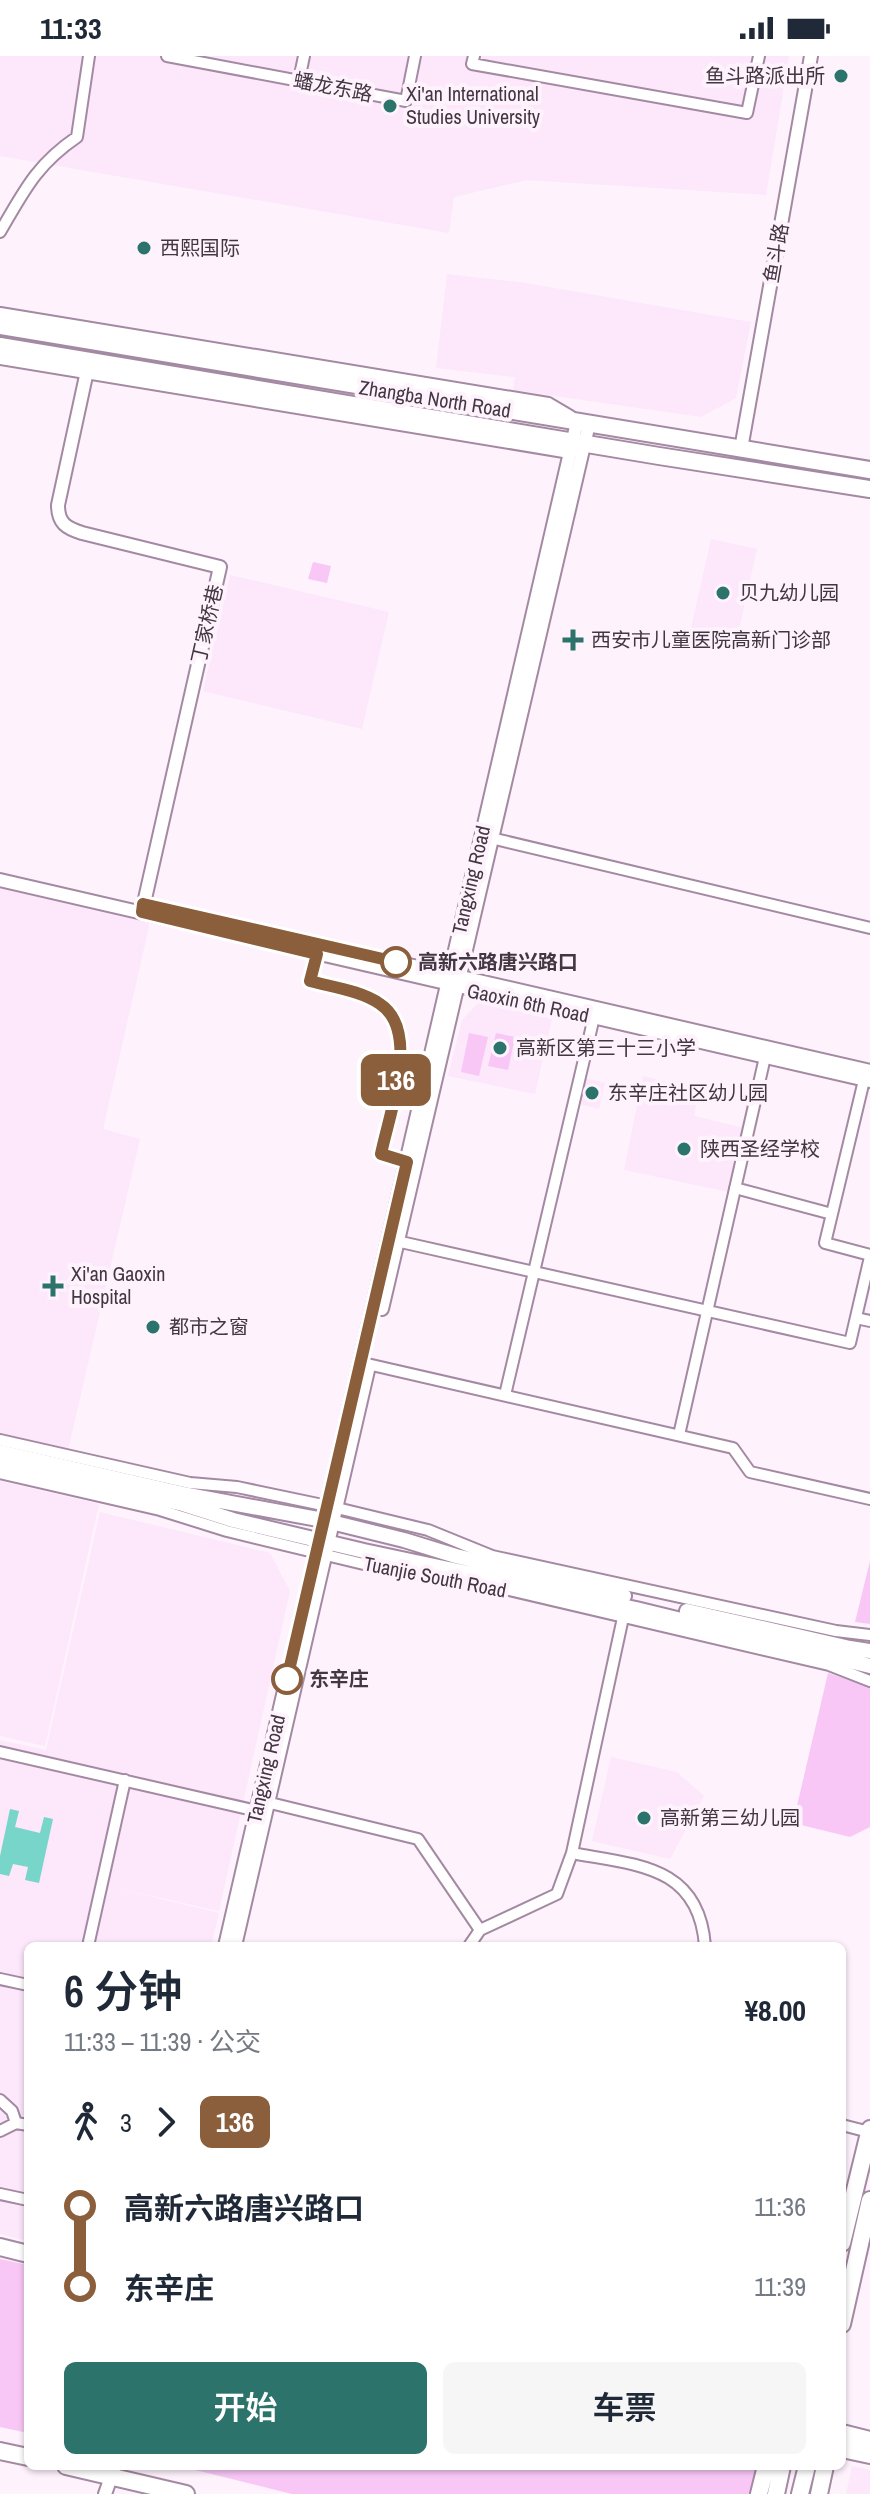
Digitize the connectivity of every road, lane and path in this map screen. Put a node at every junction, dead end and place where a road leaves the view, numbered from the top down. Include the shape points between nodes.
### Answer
1 (89, 56) edge
2 (167, 56) edge
3 (304, 56) edge
4 (415, 56) edge
5 (474, 56) edge
6 (759, 56) edge
7 (811, 56) edge
8 (299, 80) junction
9 (0, 232) edge
10 (0, 315) edge
11 (0, 326) edge
12 (0, 346) edge
13 (0, 357) edge
14 (88, 367) junction
15 (583, 423) junction
16 (576, 445) junction
17 (741, 449) junction
18 (870, 470) edge
19 (870, 489) edge
20 (491, 838) junction
21 (0, 871) edge
22 (0, 880) edge
23 (143, 908) junction
24 (870, 928) edge
25 (317, 954) junction
26 (452, 980) junction
27 (594, 1017) junction
28 (765, 1057) junction
29 (867, 1076) edge
30 (407, 1162) junction
31 (735, 1188) junction
32 (832, 1214) junction
33 (394, 1240) junction
34 (870, 1256) edge
35 (534, 1270) junction
36 (867, 1281) edge
37 (707, 1310) junction
38 (856, 1318) junction
39 (870, 1321) edge
40 (365, 1363) junction
41 (505, 1395) junction
42 (679, 1435) junction
43 (0, 1440) edge
44 (0, 1452) edge
45 (0, 1462) edge
46 (0, 1473) edge
47 (870, 1499) edge
48 (330, 1514) junction
49 (322, 1548) junction
50 (624, 1612) junction
51 (870, 1635) edge
52 (870, 1651) edge
53 (870, 1666) edge
54 (870, 1681) edge
55 (0, 1752) edge
56 (125, 1780) junction
57 (261, 1805) junction
58 (572, 1853) junction
59 (480, 1930) junction
60 (89, 1942) edge
61 (226, 1942) edge
62 (236, 1942) edge
63 (472, 1942) edge
64 (704, 1942) edge
65 (0, 1979) edge
66 (24, 1984) edge
67 (0, 2100) edge
68 (22, 2124) edge
69 (846, 2126) edge
70 (870, 2130) edge
71 (0, 2131) edge
72 (0, 2194) edge
73 (24, 2199) edge
74 (870, 2200) edge
75 (846, 2227) edge
76 (0, 2247) edge
77 (24, 2253) edge
78 (846, 2306) edge
79 (846, 2434) edge
80 (870, 2440) edge
81 (846, 2450) edge
82 (0, 2451) edge
83 (870, 2455) edge
84 (24, 2456) edge
85 (846, 2459) edge
86 (870, 2464) edge
87 (111, 2470) edge
88 (114, 2470) edge
89 (765, 2470) edge
90 (781, 2470) edge
91 (806, 2470) edge
92 (824, 2470) edge
93 (105, 2494) edge
94 (186, 2494) edge
95 (759, 2494) edge
96 (776, 2494) edge
97 (800, 2494) edge
98 (819, 2494) edge

1 - 9 street via 77,137 32,176
2 - 8 street, 蟠龙东路
3 - 8 street
4 - 8 street, 蟠龙东路 via 406,101
5 - 6 street via 472,64 747,113
7 - 17 street, 鱼斗路
10 - 15 main road via 548,405
11 - 15 main road, Zhangba North Road
12 - 14 main road, Zhangba North Road
13 - 14 main road
14 - 16 main road, Zhangba North Road
14 - 23 street, 丁家桥巷 via 58,517 82,533 220,567
15 - 16 street
15 - 17 main road, Zhangba North Road
16 - 19 main road, Zhangba North Road
16 - 20 street, Tangxing Road
16 - 26 street, Tangxing Road
17 - 18 main road, Zhangba North Road
20 - 24 street
20 - 26 street, Tangxing Road
21 - 23 street, Gaoxin 6th Road
22 - 23 street, Gaoxin 6th Road
23 - 25 street, Gaoxin 6th Road
23 - 26 street, Gaoxin 6th Road
25 - 26 street, Gaoxin 6th Road
25 - 30 street via 310,981 377,1001 397,1023 402,1052 381,1154
26 - 27 street, Gaoxin 6th Road
26 - 29 street, Gaoxin 6th Road
26 - 30 street, Tangxing Road
26 - 33 street, Tangxing Road
27 - 28 street, Gaoxin 6th Road
27 - 35 street
28 - 29 street, Gaoxin 6th Road
28 - 31 street
29 - 32 street
30 - 33 street, Tangxing Road
31 - 32 street
31 - 37 street
32 - 34 street via 825,1243
33 - 35 street
33 - 40 street, Tangxing Road
34 - 36 street
35 - 37 street
35 - 41 street
36 - 38 street
37 - 38 street via 850,1343
37 - 42 street
38 - 39 street
40 - 41 street
40 - 48 street, Tangxing Road
41 - 42 street
42 - 47 street via 733,1448 750,1472
43 - 48 street, Tuanjie South Road via 190,1483 237,1487
44 - 48 main road, Tuanjie South Road via 188,1495
45 - 49 main road, Tuanjie South Road via 183,1504
46 - 49 street, Tuanjie South Road via 227,1531
48 - 49 street, Tangxing Road
48 - 51 street, Tuanjie South Road via 428,1530 492,1556
48 - 52 main road, Tuanjie South Road via 639,1600
49 - 50 main road, Tuanjie South Road
49 - 57 street, Tangxing Road
50 - 53 main road, Tuanjie South Road
50 - 54 street, Tuanjie South Road via 829,1665
50 - 58 street
55 - 56 street
56 - 57 street
56 - 60 street
57 - 59 street via 418,1839
57 - 61 street, Tangxing Road
57 - 62 street, Tangxing Road
58 - 59 street via 557,1894
58 - 64 street via 640,1867 675,1883 695,1903
59 - 63 street
65 - 66 street
67 - 68 street
68 - 71 street
69 - 70 street
70 - 75 main road
72 - 73 street
74 - 78 main road
76 - 77 main road
79 - 80 main road
81 - 83 main road
82 - 84 main road
85 - 86 main road
87 - 93 street
88 - 94 main road
89 - 95 main road
90 - 96 main road
91 - 97 main road
92 - 98 main road

